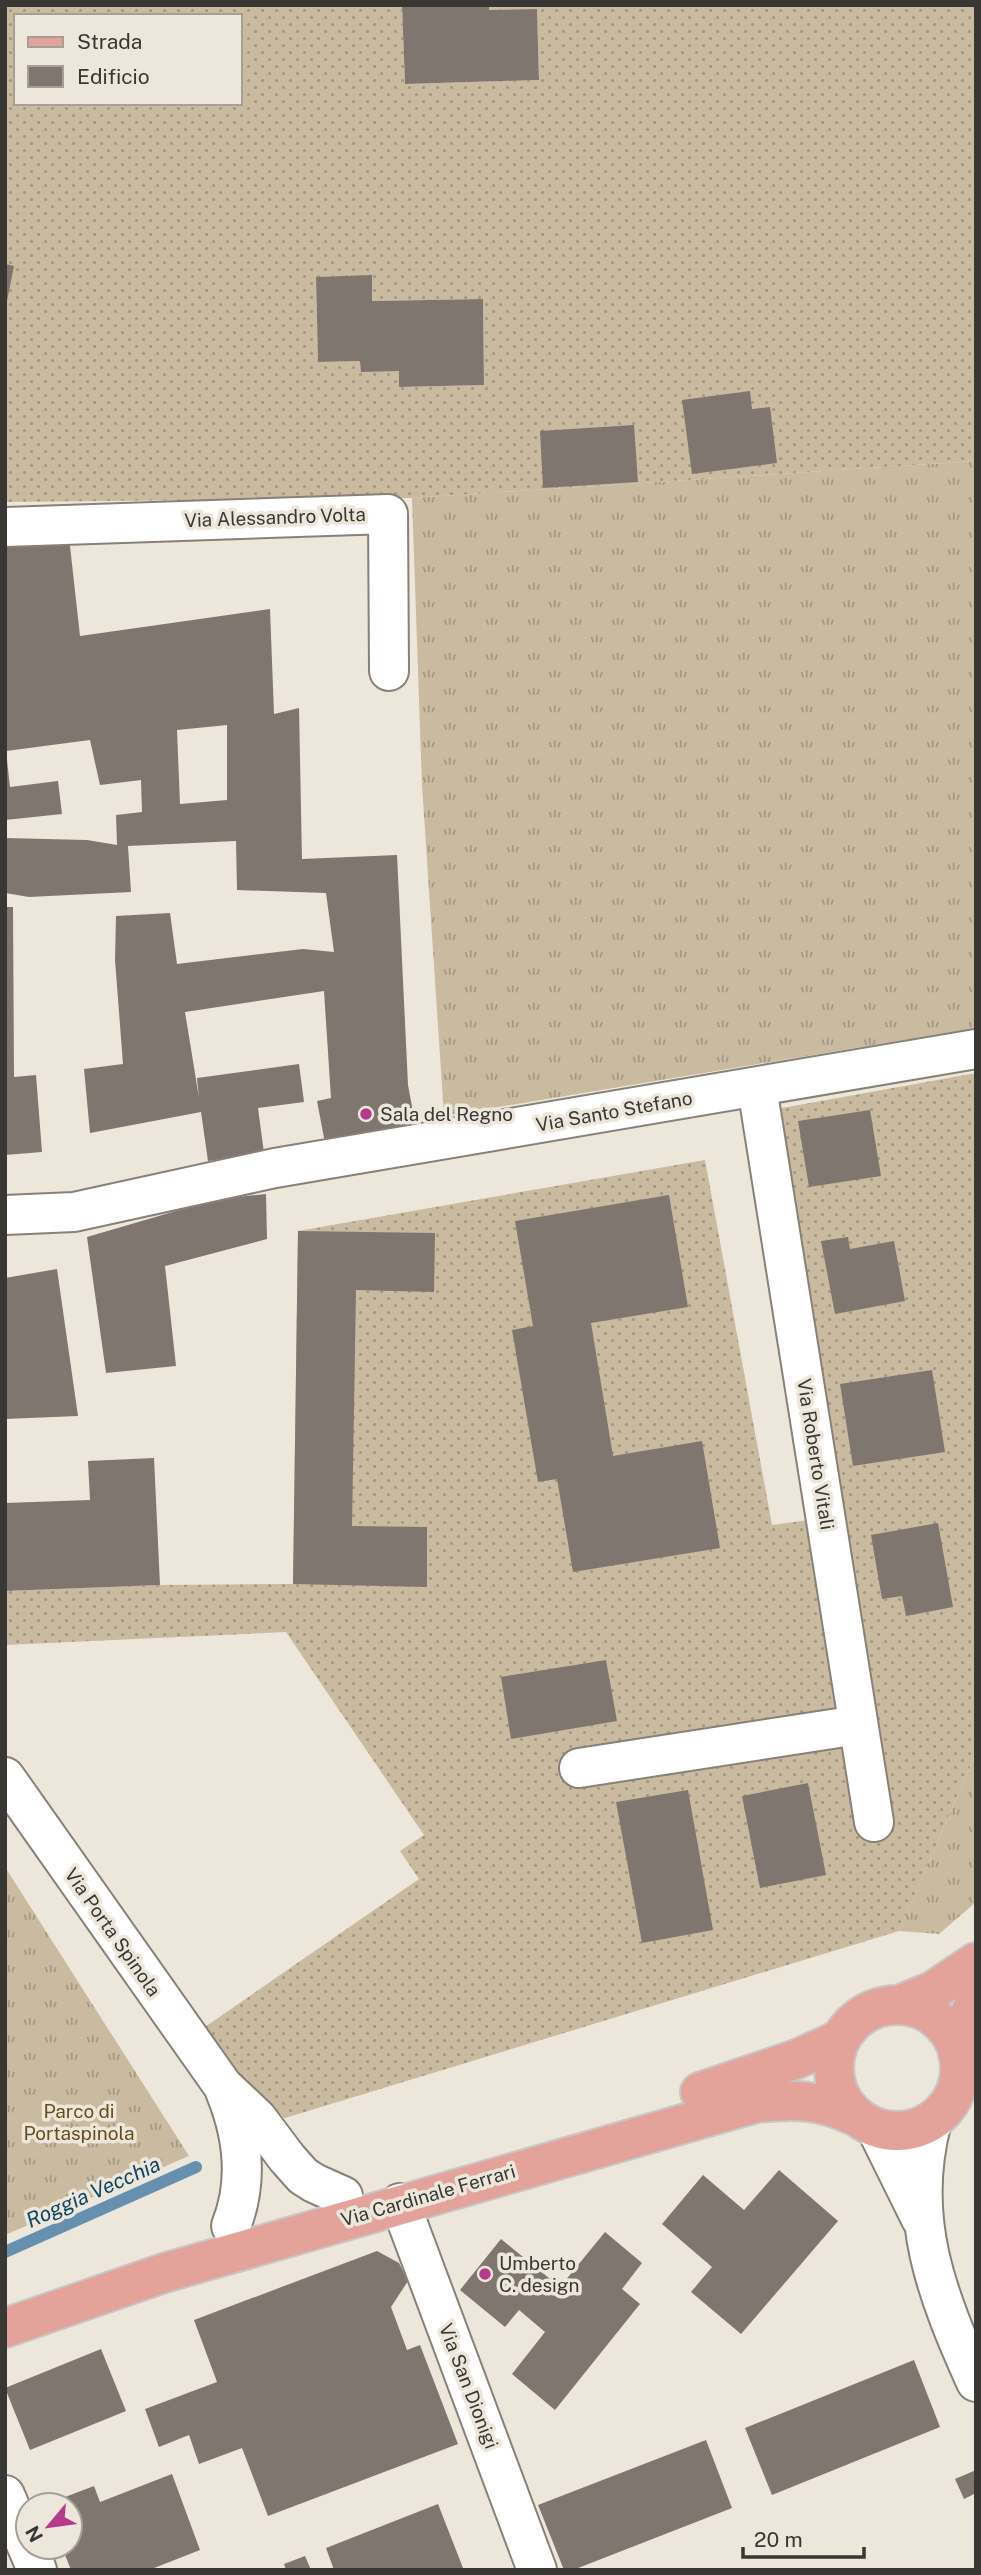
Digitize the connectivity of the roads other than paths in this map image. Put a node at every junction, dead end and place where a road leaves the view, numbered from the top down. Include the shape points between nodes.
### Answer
1 (5, 527) edge
2 (389, 671) dead end
3 (976, 1049) edge
4 (757, 1087) junction
5 (5, 1215) edge
6 (858, 1725) junction
7 (579, 1768) dead end
8 (5, 1777) edge
9 (874, 1822) dead end
10 (976, 1962) edge
11 (976, 2000) edge
12 (899, 2005) junction
13 (841, 2039) junction
14 (958, 2054) junction
15 (223, 2086) junction
16 (932, 2121) junction
17 (865, 2122) junction
18 (343, 2196) junction
19 (400, 2203) junction
20 (922, 2220) junction
21 (231, 2226) junction
22 (5, 2304) edge
23 (5, 2328) edge
24 (976, 2382) edge
25 (5, 2495) edge
26 (37, 2570) edge
27 (537, 2570) edge

1 - 2 street, Via Alessandro Volta via 388,513
3 - 4 street, Via Santo Stefano
4 - 5 street, Via Santo Stefano via 275,1168 74,1212
4 - 6 street, Via Roberto Vitali
6 - 7 street
6 - 9 street, Via Roberto Vitali
8 - 15 street, Via Porta Spinola
10 - 12 main road via 933,1991
11 - 14 main road
12 - 13 main road via 864,2014
12 - 14 main road via 930,2014 953,2039
13 - 17 main road via 833,2066 839,2094
13 - 18 main road, Via Cardinale Ferrari via 730,2083
14 - 16 main road via 960,2077 955,2094
15 - 18 street, Via Porta Spinola via 257,2118 303,2176
15 - 21 street, Via Porta Spinola via 243,2154 239,2202
16 - 17 main road via 895,2132
16 - 20 street via 926,2143
17 - 19 main road, Via Cardinale Ferrari via 819,2102 756,2103
17 - 20 street
18 - 21 main road, Via Cardinale Ferrari
19 - 23 main road, Via Cardinale Ferrari via 164,2273
19 - 27 street, Via San Dionigi
20 - 24 street via 947,2319
21 - 22 main road, Via Cardinale Ferrari
25 - 26 street

